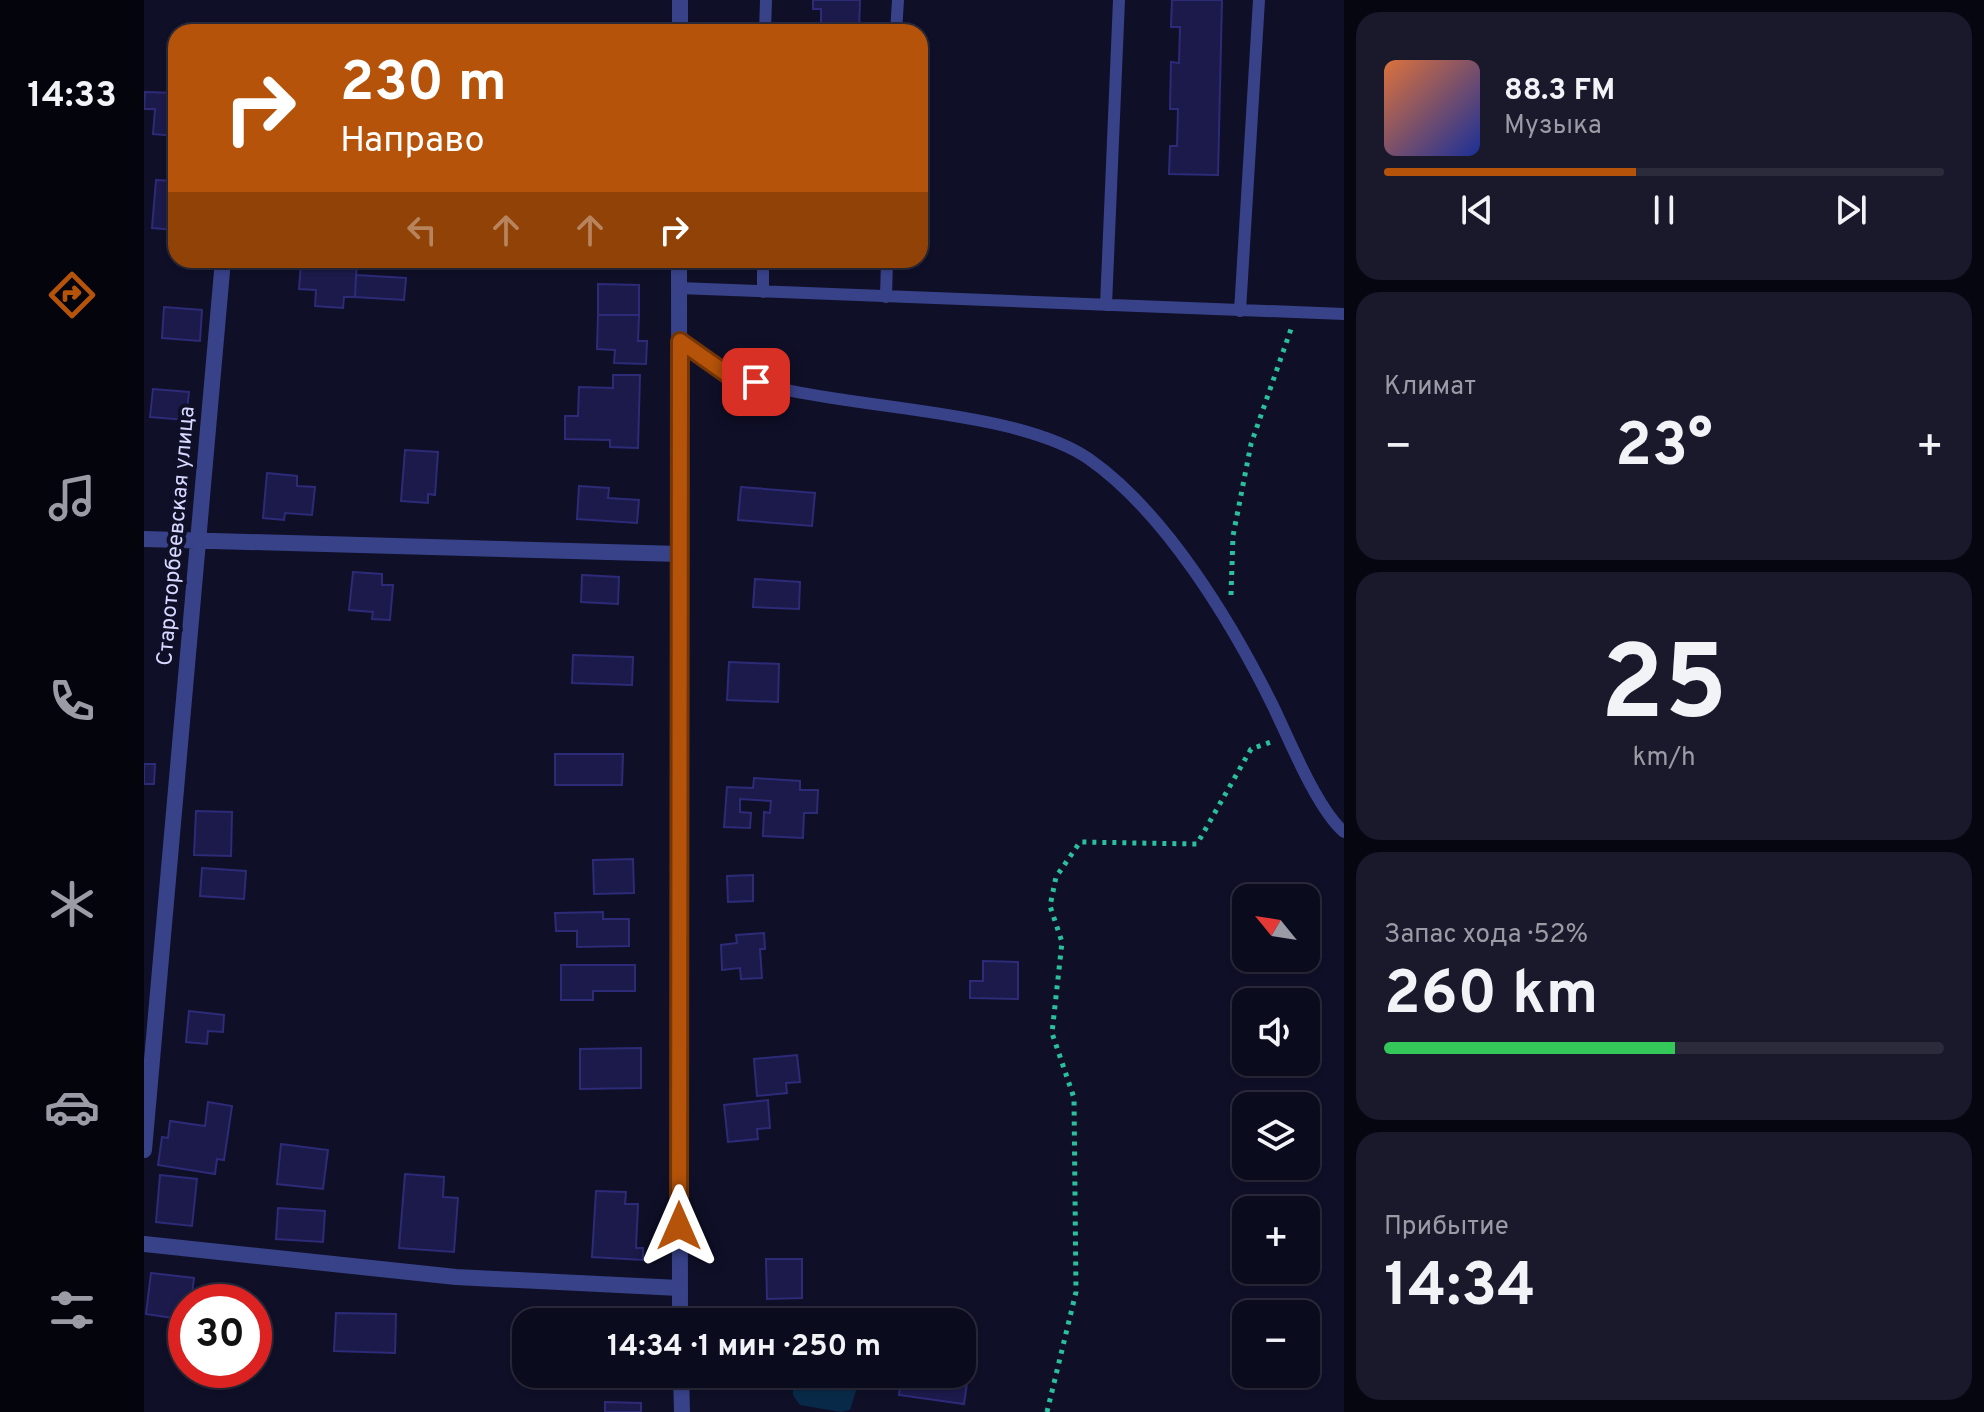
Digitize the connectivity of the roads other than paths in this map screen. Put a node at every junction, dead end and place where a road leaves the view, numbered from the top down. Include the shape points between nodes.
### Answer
1 (680, 0) edge
2 (766, 0) edge
3 (898, 0) edge
4 (1119, 0) edge
5 (1259, 0) edge
6 (680, 24) edge
7 (765, 24) edge
8 (896, 24) edge
9 (222, 268) edge
10 (679, 268) edge
11 (763, 268) edge
12 (887, 268) edge
13 (679, 288) junction
14 (763, 292) junction
15 (886, 297) junction
16 (1106, 305) junction
17 (1240, 311) junction
18 (1344, 314) edge
19 (680, 341) junction
20 (144, 539) edge
21 (199, 541) junction
22 (680, 554) junction
23 (1344, 832) edge
24 (144, 1150) edge
25 (144, 1244) edge
26 (679, 1288) junction
27 (680, 1308) edge
28 (681, 1388) edge
29 (682, 1412) edge

1 - 6 street
2 - 7 lane
3 - 8 lane
4 - 16 lane
5 - 17 lane
9 - 21 street, Староторбеевская улица
10 - 13 street
11 - 14 lane
12 - 15 lane
13 - 14 lane
13 - 19 street
14 - 15 lane
15 - 16 lane
16 - 17 lane
17 - 18 lane
19 - 22 street
19 - 23 lane via 731,377 1011,428 1088,458 1128,490 1177,551 1229,628 1311,783
20 - 21 street
21 - 22 street
21 - 24 street, Староторбеевская улица
22 - 26 street
25 - 26 street via 456,1277
26 - 27 street
28 - 29 street

